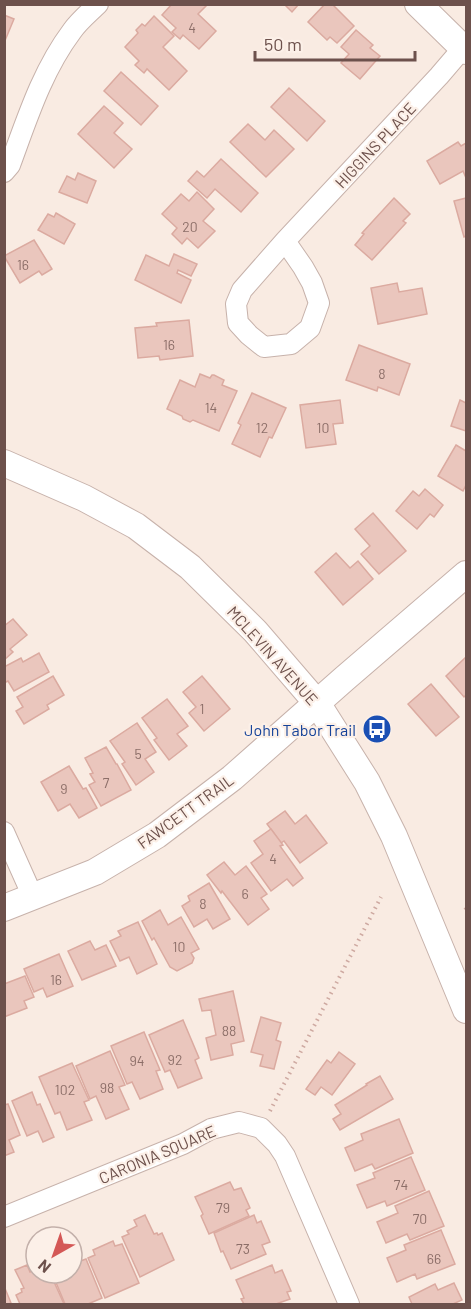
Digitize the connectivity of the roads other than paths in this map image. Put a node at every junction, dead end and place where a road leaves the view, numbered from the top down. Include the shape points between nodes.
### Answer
1 (98, 4) edge
2 (418, 4) edge
3 (465, 50) edge
4 (4, 172) edge
5 (285, 241) junction
6 (4, 463) edge
7 (466, 574) edge
8 (316, 703) junction
9 (4, 832) edge
10 (33, 897) junction
11 (4, 908) edge
12 (466, 1010) edge
13 (4, 1217) edge
14 (349, 1305) edge

1 - 4 street via 73,28 55,56
2 - 3 street
3 - 5 street, HIGGINS PLACE
5 - 5 street, HIGGINS PLACE via 242,290 236,304 238,323 264,347 291,344 310,328 319,303 312,283
6 - 8 street, MCLEVIN AVENUE via 136,525 190,567 255,631
7 - 8 street
8 - 10 street, FAWCETT TRAIL via 232,778 157,835 95,872
8 - 12 street, MCLEVIN AVENUE via 367,782 394,836
9 - 10 street
10 - 11 street, FAWCETT TRAIL
13 - 14 street, CARONIA SQUARE via 211,1129 239,1122 261,1128 285,1156

